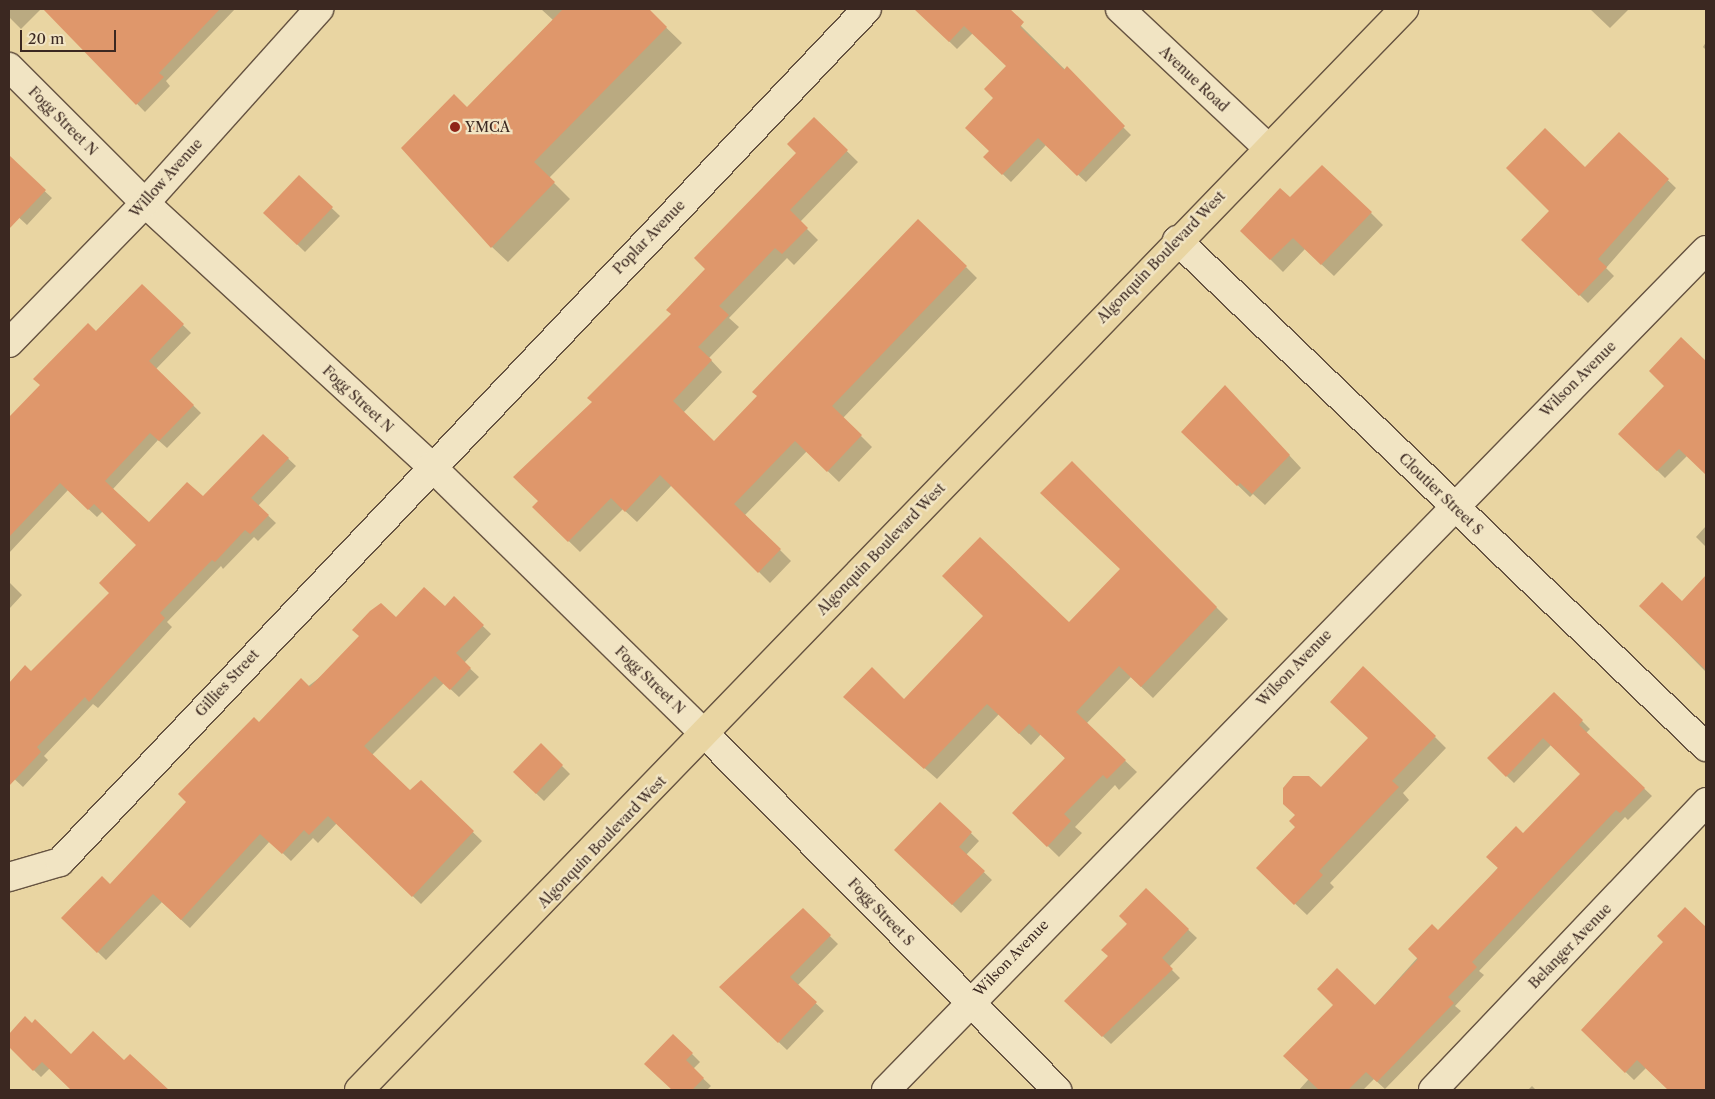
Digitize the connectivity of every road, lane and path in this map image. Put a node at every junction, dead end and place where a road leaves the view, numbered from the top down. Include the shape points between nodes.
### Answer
1 (319, 9) edge
2 (867, 9) edge
3 (1120, 9) edge
4 (1404, 9) edge
5 (9, 66) edge
6 (1268, 148) junction
7 (145, 203) junction
8 (1177, 240) junction
9 (1706, 250) edge
10 (9, 343) edge
11 (431, 466) junction
12 (1453, 505) junction
13 (705, 734) junction
14 (1706, 747) edge
15 (1706, 802) edge
16 (9, 877) edge
17 (969, 1002) junction
18 (359, 1090) edge
19 (886, 1090) edge
20 (1056, 1090) edge
21 (1433, 1090) edge

1 - 7 street, Willow Avenue
2 - 11 street, Poplar Avenue
3 - 6 street, Avenue Road
4 - 6 main road, Algonquin Boulevard West
5 - 7 street, Fogg Street N
6 - 8 main road, Algonquin Boulevard West
7 - 10 street, Willow Avenue
7 - 11 street, Fogg Street N
8 - 12 street, Cloutier Street S
8 - 13 main road, Algonquin Boulevard West
9 - 12 street, Wilson Avenue
11 - 13 street, Fogg Street N
11 - 16 street, Gillies Street via 60,862
12 - 14 street, Cloutier Street S
12 - 17 street, Wilson Avenue
13 - 17 street, Fogg Street S
13 - 18 main road, Algonquin Boulevard West
15 - 21 street, Belanger Avenue
17 - 19 street, Wilson Avenue
17 - 20 street, Fogg Street S

